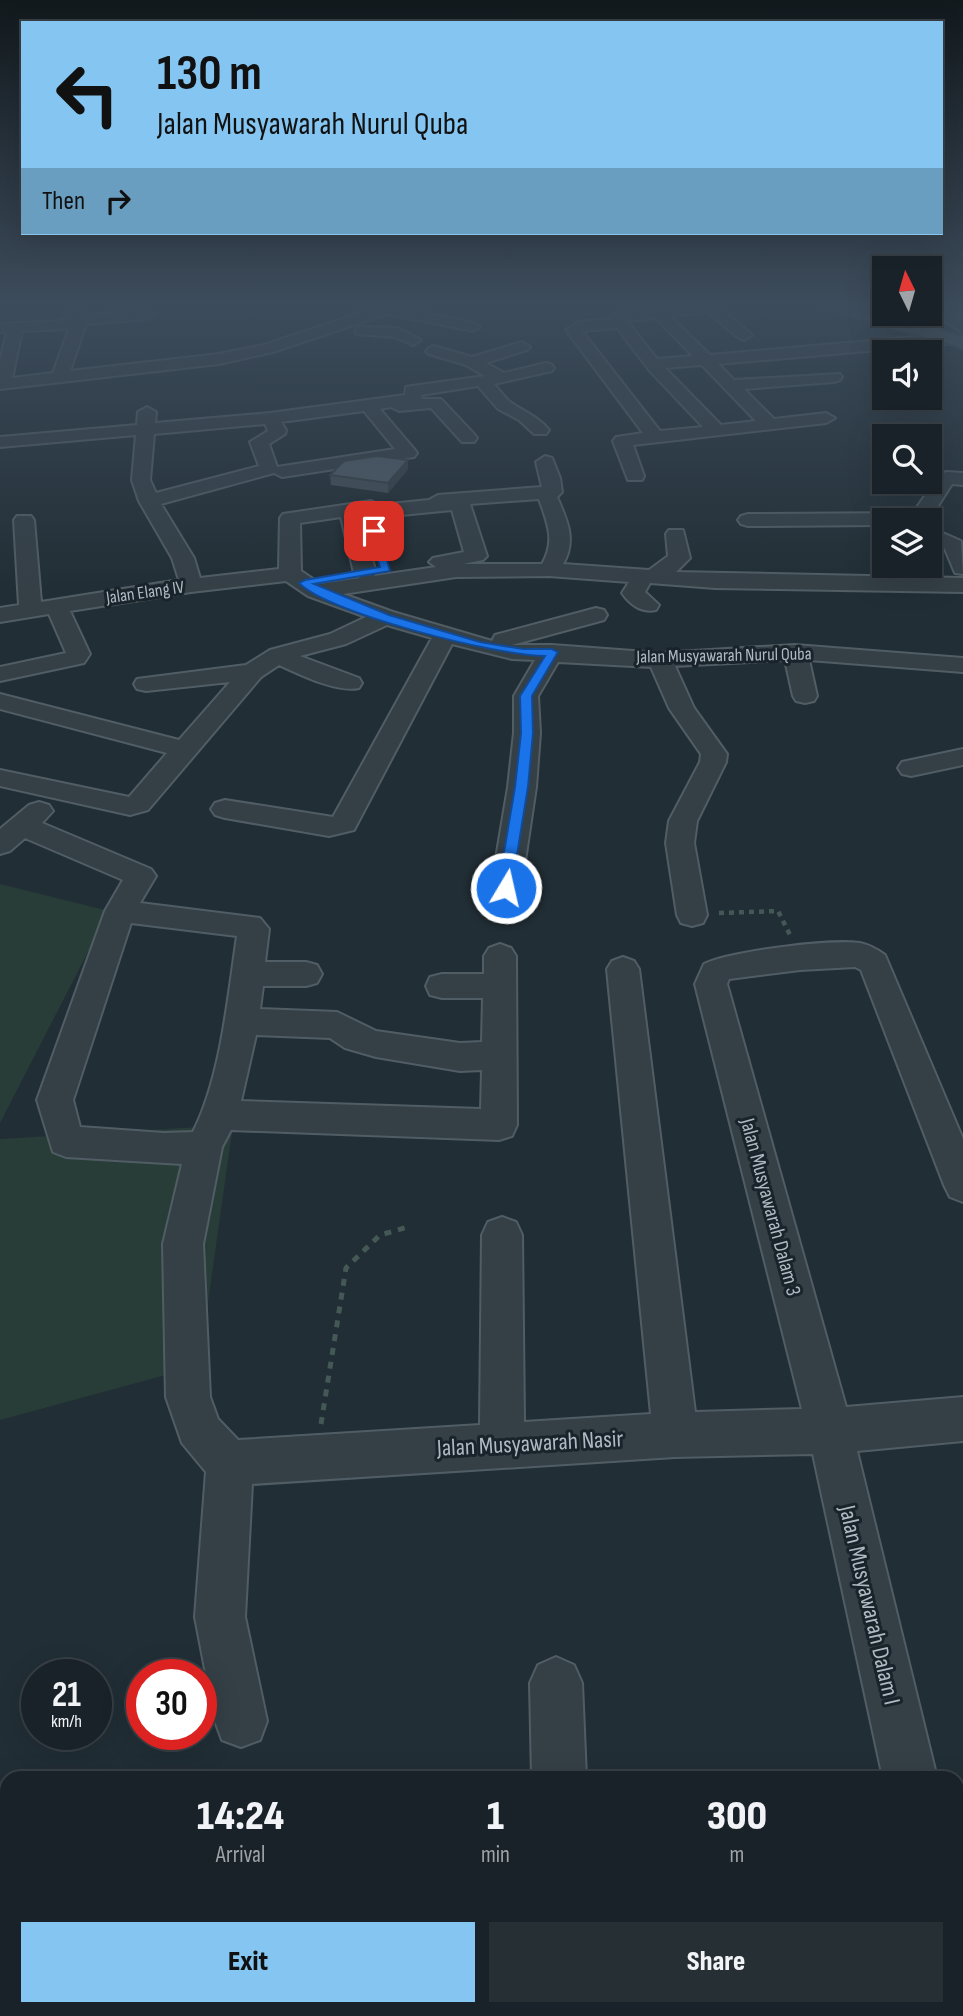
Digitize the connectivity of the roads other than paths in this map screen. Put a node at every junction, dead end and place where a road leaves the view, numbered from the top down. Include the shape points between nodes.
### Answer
1 (354, 398) edge
2 (414, 398) edge
3 (498, 398) edge
4 (624, 398) edge
5 (686, 398) edge
6 (744, 398) edge
7 (809, 398) edge
8 (365, 407) junction
9 (270, 418) junction
10 (195, 421) dead end
11 (147, 422) junction
12 (768, 423) junction
13 (715, 429) junction
14 (540, 430) dead end
15 (655, 437) junction
16 (468, 438) dead end
17 (0, 442) edge
18 (545, 462) dead end
19 (282, 471) dead end
20 (635, 476) dead end
21 (963, 479) edge
22 (546, 493) junction
23 (149, 501) junction
24 (927, 508) edge
25 (368, 513) junction
26 (24, 520) dead end
27 (748, 520) dead end
28 (872, 520) edge
29 (676, 534) dead end
30 (942, 539) edge
31 (378, 561) junction
32 (963, 568) edge
33 (549, 570) junction
34 (648, 575) junction
35 (304, 583) junction
36 (191, 585) junction
37 (963, 585) edge
38 (55, 605) junction
39 (648, 605) dead end
40 (30, 609) junction
41 (0, 615) edge
42 (596, 615) dead end
43 (385, 617) junction
44 (445, 635) junction
45 (479, 645) junction
46 (552, 652) junction
47 (795, 652) junction
48 (278, 655) junction
49 (660, 660) junction
50 (963, 665) edge
51 (252, 672) junction
52 (0, 674) edge
53 (350, 683) dead end
54 (146, 684) dead end
55 (805, 696) dead end
56 (0, 701) edge
57 (185, 750) junction
58 (963, 757) edge
59 (911, 768) dead end
60 (0, 778) edge
61 (62, 792) junction
62 (225, 809) dead end
63 (22, 825) junction
64 (0, 844) edge
65 (506, 888) dead end
66 (120, 911) junction
67 (692, 915) road end
68 (623, 969) dead end
69 (247, 974) junction
70 (306, 974) dead end
71 (442, 986) dead end
72 (242, 1021) junction
73 (499, 1055) junction
74 (212, 1131) junction
75 (963, 1185) edge
76 (502, 1235) dead end
77 (963, 1419) edge
78 (830, 1431) junction
79 (675, 1434) junction
80 (502, 1444) junction
81 (230, 1463) junction
82 (556, 1683) dead end
83 (242, 1721) dead end
84 (559, 1771) edge
85 (909, 1771) edge

1 - 8 street
2 - 8 street
3 - 14 street
4 - 15 street
5 - 13 street
6 - 12 street
7 - 12 street via 827,417
8 - 9 street
8 - 16 street via 433,402
8 - 19 street via 408,453
9 - 11 street
9 - 23 street via 276,434 259,442 269,469
10 - 11 street
11 - 17 street via 25,431
11 - 23 street via 141,475
12 - 13 street
13 - 15 street
15 - 20 street via 622,441
18 - 22 street via 553,489
21 - 24 street via 947,478
22 - 33 street via 563,537 561,554
22 - 35 street via 290,518
23 - 36 street via 183,558
25 - 31 street
25 - 31 street via 350,514
25 - 31 street via 460,503 476,554 471,558
26 - 40 street
27 - 28 street
29 - 34 street via 679,558 664,571
30 - 32 street via 954,545
31 - 35 street
33 - 34 street
33 - 35 street via 449,571
34 - 37 street via 715,581
34 - 39 street via 633,593
35 - 36 street, Jalan Elang IV
35 - 43 street, Jalan Musyawarah Nurul Quba
36 - 38 street, Jalan Elang IV
38 - 40 street, Jalan Elang IV
38 - 52 street via 76,658
40 - 41 street, Jalan Elang IV
42 - 45 street
43 - 44 street, Jalan Musyawarah Nurul Quba
43 - 48 street via 338,639
44 - 45 street, Jalan Musyawarah Nurul Quba
44 - 62 street via 344,823 329,827
45 - 46 street, Jalan Musyawarah Nurul Quba via 523,653
46 - 49 street, Jalan Musyawarah Nurul Quba
46 - 65 street via 526,696 522,787
47 - 49 street, Jalan Musyawarah Nurul Quba
47 - 50 street, Jalan Musyawarah Nurul Quba
47 - 55 street
48 - 51 street
48 - 53 street
49 - 67 street via 682,708 714,754 682,821 680,844
51 - 54 street
51 - 57 street
56 - 57 street
57 - 61 street via 138,804
58 - 59 street
60 - 61 street
61 - 63 street
63 - 64 street
63 - 66 street via 141,876
66 - 69 street via 252,928
66 - 74 street via 55,1100 64,1138 68,1143 164,1149
68 - 79 street
69 - 70 street
69 - 72 street
71 - 73 street via 500,971
72 - 73 street via 337,1025 357,1039 376,1044 460,1057
72 - 74 street
73 - 74 street via 499,1125
74 - 81 street via 183,1244 187,1397 202,1438
75 - 78 street, Jalan Musyawarah Dalam 3 via 874,963 860,955 800,958 715,972 711,984
76 - 80 street
77 - 78 street, Jalan Musyawarah Nasir
78 - 79 street, Jalan Musyawarah Nasir
78 - 85 street, Jalan Musyawarah Dalam I
79 - 80 street, Jalan Musyawarah Nasir
80 - 81 street, Jalan Musyawarah Nasir
81 - 83 street via 220,1616
82 - 84 street

